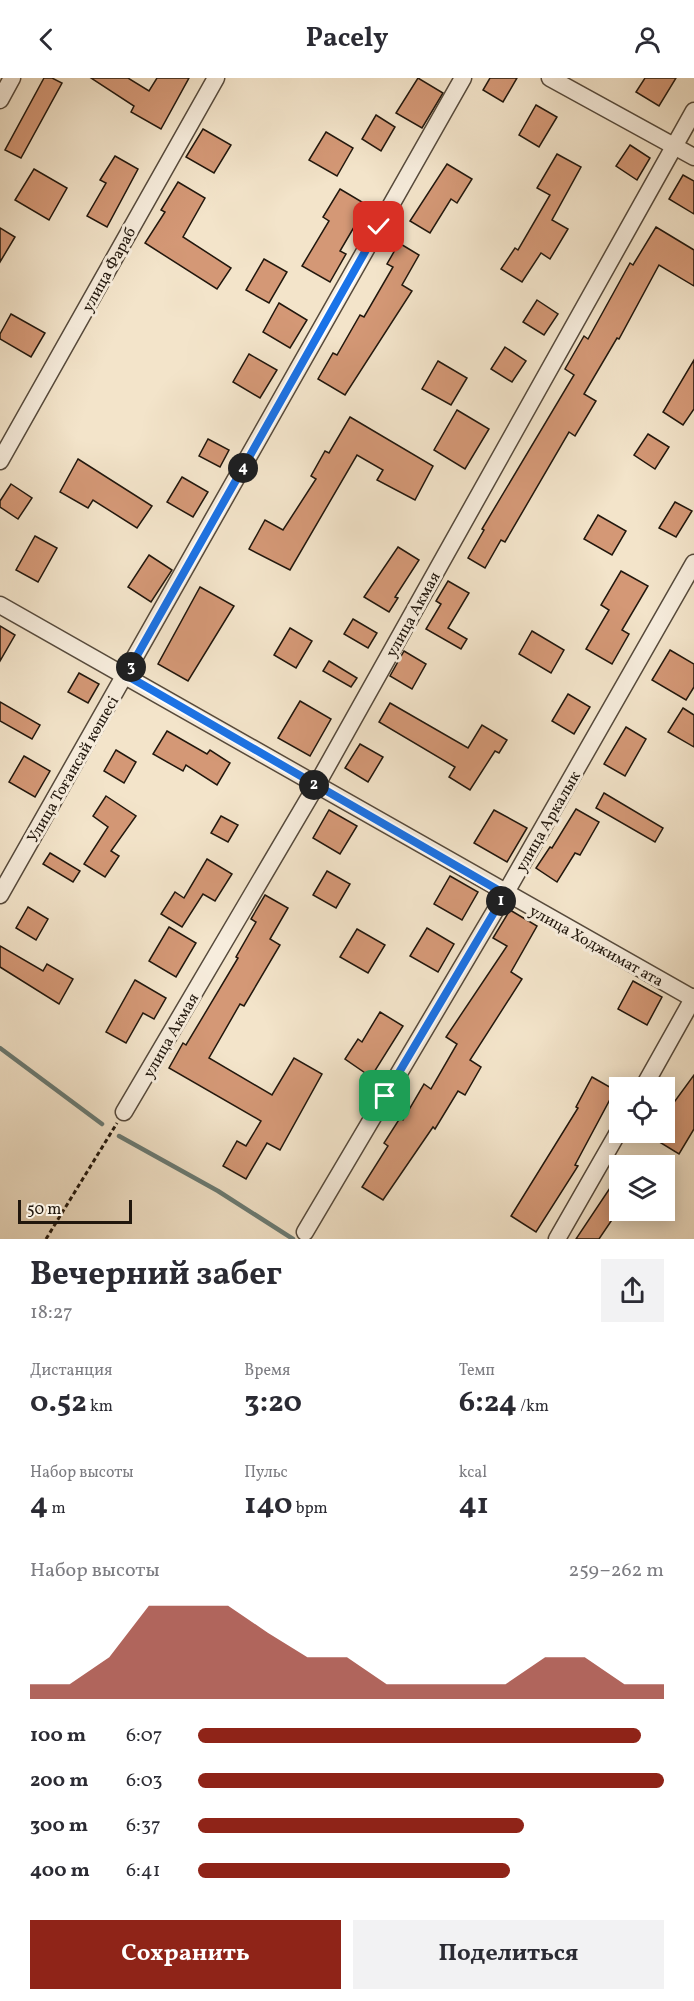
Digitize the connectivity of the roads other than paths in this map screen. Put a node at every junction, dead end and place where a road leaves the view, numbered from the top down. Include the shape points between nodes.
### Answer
1 (12, 78) edge
2 (216, 78) edge
3 (463, 78) edge
4 (550, 78) edge
5 (0, 100) edge
6 (694, 111) edge
7 (674, 146) junction
8 (694, 157) edge
9 (0, 460) edge
10 (694, 563) edge
11 (0, 605) edge
12 (126, 675) junction
13 (316, 786) junction
14 (505, 894) junction
15 (0, 895) edge
16 (694, 998) edge
17 (649, 1077) edge
18 (124, 1112) road end
19 (612, 1143) edge
20 (305, 1232) dead end
21 (558, 1239) edge

1 - 5 street
2 - 9 street, улица Фараб
3 - 12 street, Улица Тоғансай көшесі
4 - 7 street
6 - 7 street, улица Акмая
7 - 8 street
7 - 13 street, улица Акмая
10 - 14 street, улица Аркалык
11 - 12 street, улица Ходжимат ата
12 - 13 street, улица Ходжимат ата
12 - 15 street, Улица Тоғансай көшесі
13 - 14 street, улица Ходжимат ата
13 - 18 street, улица Акмая
14 - 16 street, улица Ходжимат ата
14 - 20 street, улица Аркалык
16 - 17 street
19 - 21 street

